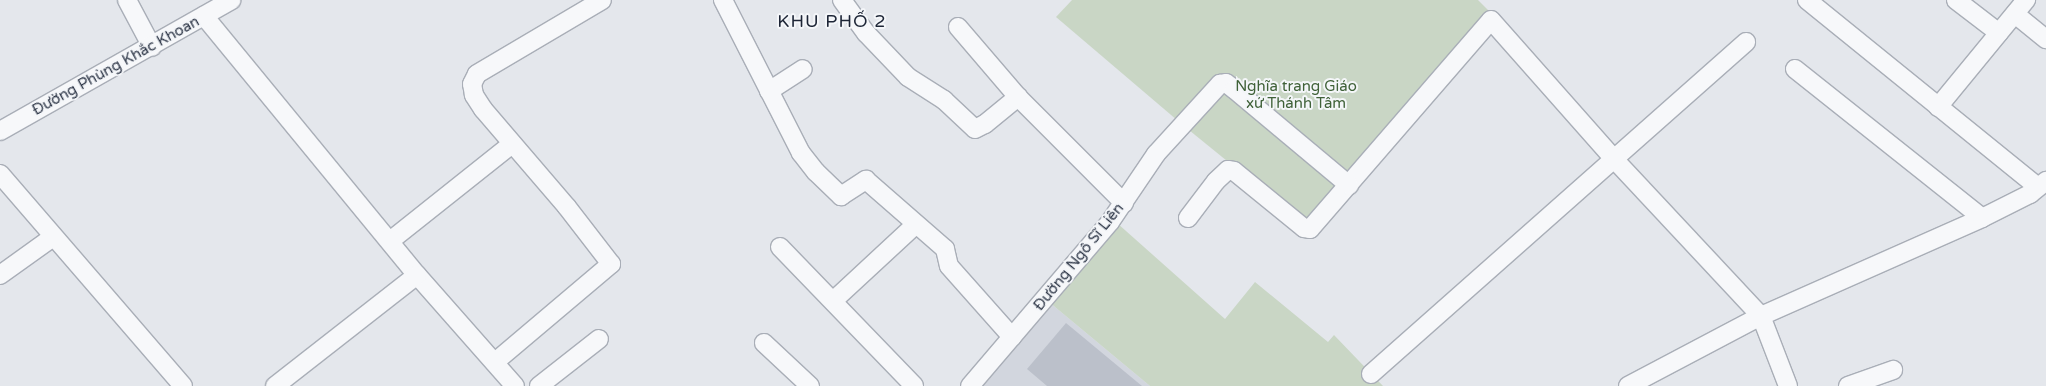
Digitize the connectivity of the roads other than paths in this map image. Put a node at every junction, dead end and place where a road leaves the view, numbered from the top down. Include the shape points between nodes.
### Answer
1 (127, 0) edge
2 (232, 0) edge
3 (602, 0) edge
4 (723, 0) edge
5 (842, 0) edge
6 (1956, 0) edge
7 (2026, 0) edge
8 (1813, 2) edge
9 (2015, 14) junction
10 (204, 16) junction
11 (958, 27) dead end
12 (1998, 33) junction
13 (2046, 39) edge
14 (1746, 42) dead end
15 (152, 47) junction
16 (803, 69) dead end
17 (1795, 69) dead end
18 (769, 91) junction
19 (1018, 97) junction
20 (1938, 107) junction
21 (0, 131) edge
22 (512, 144) junction
23 (1614, 159) junction
24 (0, 174) edge
25 (2042, 184) edge
26 (1348, 185) junction
27 (1124, 203) junction
28 (1188, 218) dead end
29 (1982, 218) junction
30 (915, 225) junction
31 (53, 237) junction
32 (390, 241) junction
33 (780, 247) dead end
34 (417, 274) junction
35 (0, 275) edge
36 (833, 301) junction
37 (1761, 316) junction
38 (1012, 337) junction
39 (599, 339) dead end
40 (764, 343) dead end
41 (494, 362) junction
42 (1893, 370) dead end
43 (1372, 374) dead end
44 (183, 386) edge
45 (275, 386) edge
46 (515, 386) edge
47 (539, 386) edge
48 (810, 386) edge
49 (914, 386) edge
50 (970, 386) edge
51 (1628, 386) edge
52 (1788, 386) edge
53 (1848, 386) edge

1 - 15 street
2 - 10 street, Đường Phùng Khắc Khoan
3 - 22 street via 477,74 472,84 474,95
4 - 18 street
5 - 19 street via 866,33 908,77 944,100 975,129
6 - 12 street
7 - 9 street
8 - 20 street
9 - 12 street
9 - 13 street
10 - 15 street, Đường Phùng Khắc Khoan
10 - 32 street
11 - 19 street
12 - 20 street
14 - 23 street
15 - 21 street, Đường Phùng Khắc Khoan
16 - 18 street
17 - 29 street
18 - 30 street via 801,153 841,196 866,180
19 - 27 street
20 - 25 street
22 - 32 street
22 - 41 street via 611,264
23 - 26 street via 1491,20
23 - 37 street
23 - 43 street
24 - 31 street
25 - 29 street via 2030,194
26 - 27 street, Đường Ngô Sĩ Liên via 1226,83 1220,84 1156,154
26 - 28 street via 1310,229 1304,228 1234,171 1228,170
27 - 38 street, Đường Ngô Sĩ Liên
29 - 37 street
30 - 36 street
30 - 38 street via 945,250 949,266
31 - 35 street
31 - 44 street
32 - 34 street
33 - 36 street
34 - 41 street
34 - 45 street
36 - 49 street
37 - 51 street
37 - 52 street
38 - 50 street, Đường Ngô Sĩ Liên
39 - 47 street
40 - 48 street
41 - 46 street
42 - 53 street

